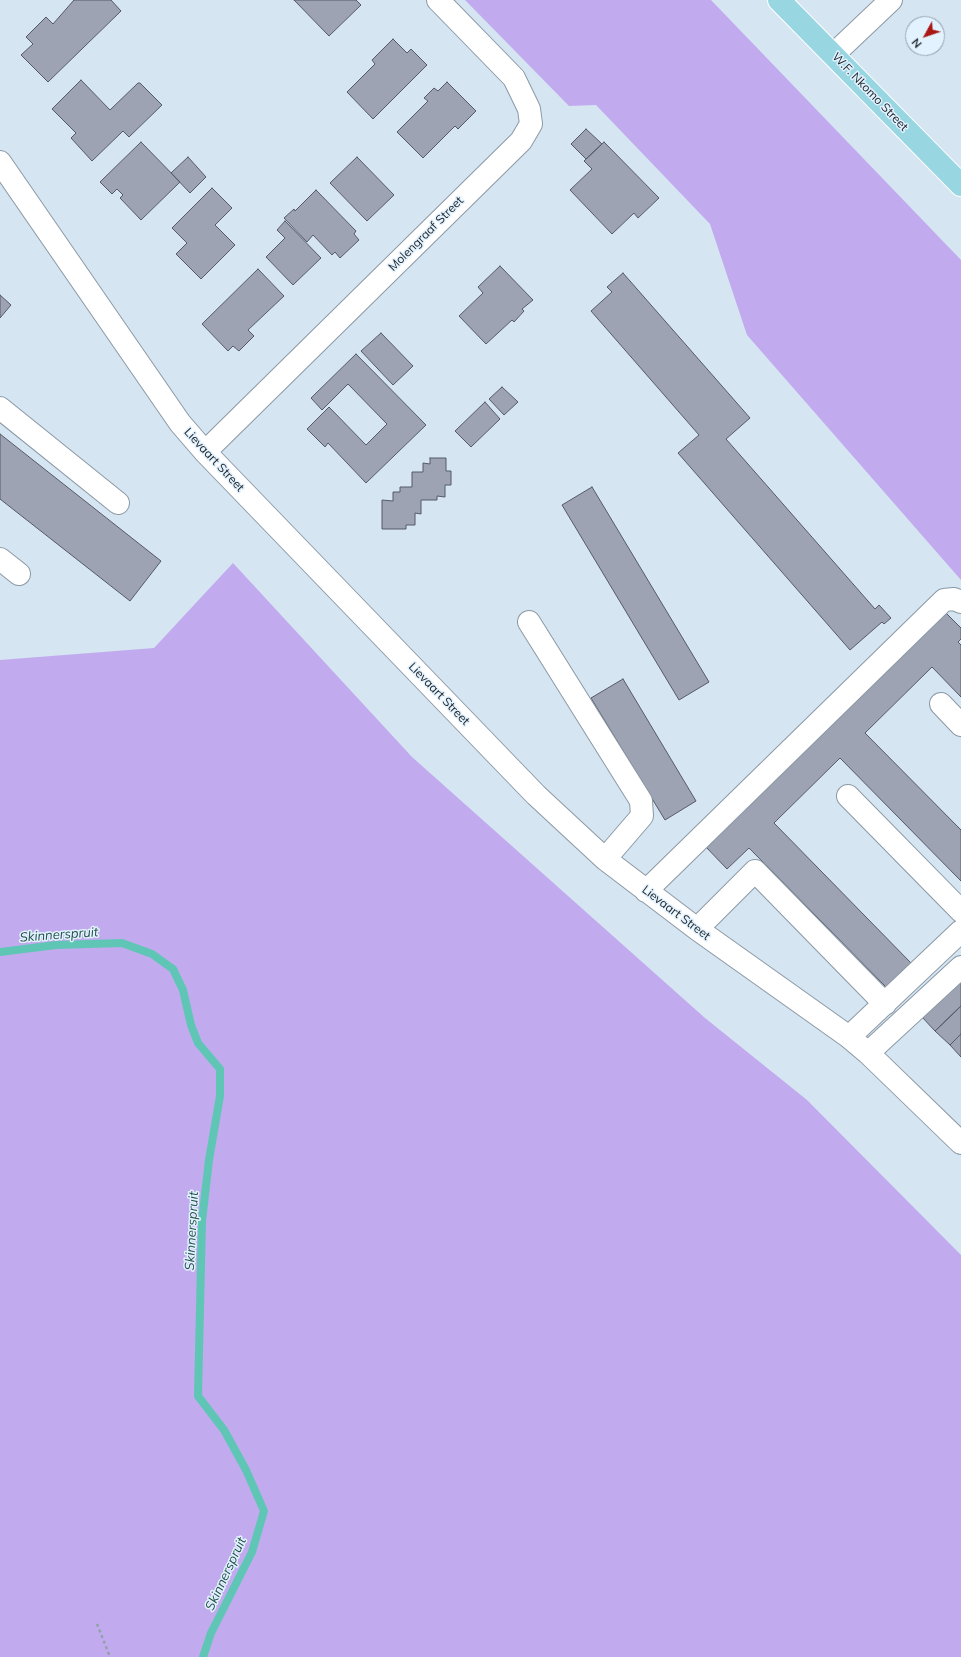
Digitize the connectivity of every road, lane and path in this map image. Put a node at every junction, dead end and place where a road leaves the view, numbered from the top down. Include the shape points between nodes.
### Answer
1 (438, 0) edge
2 (779, 0) edge
3 (891, 0) edge
4 (834, 54) junction
5 (0, 162) edge
6 (961, 185) edge
7 (0, 408) edge
8 (206, 452) junction
9 (118, 503) dead end
10 (0, 559) edge
11 (19, 574) dead end
12 (961, 602) edge
13 (529, 622) dead end
14 (940, 704) dead end
15 (961, 725) edge
16 (848, 796) dead end
17 (605, 859) junction
18 (646, 891) junction
19 (961, 910) edge
20 (697, 929) junction
21 (961, 930) edge
22 (961, 967) edge
23 (885, 1004) junction
24 (849, 1038) junction
25 (868, 1053) junction
26 (961, 1143) edge
27 (97, 1624) dead end
28 (110, 1657) edge

1 - 8 street, Molengraaf Street via 514,78 529,109 531,124 521,141
2 - 4 main road, W.F. Nkomo Street
3 - 4 street
4 - 6 main road, W.F. Nkomo Street
5 - 8 street, Lievaart Street via 180,423
7 - 9 street
8 - 17 street, Lievaart Street via 536,795
10 - 11 street
12 - 18 street via 954,599 944,600
13 - 17 street via 640,801 642,816
14 - 15 street
16 - 19 street
17 - 18 street, Lievaart Street
18 - 20 street, Lievaart Street
20 - 23 street via 755,871
20 - 24 street, Lievaart Street
21 - 23 street
22 - 25 street
23 - 24 street
24 - 25 street, Lievaart Street
25 - 26 street, Lievaart Street
27 - 28 path

